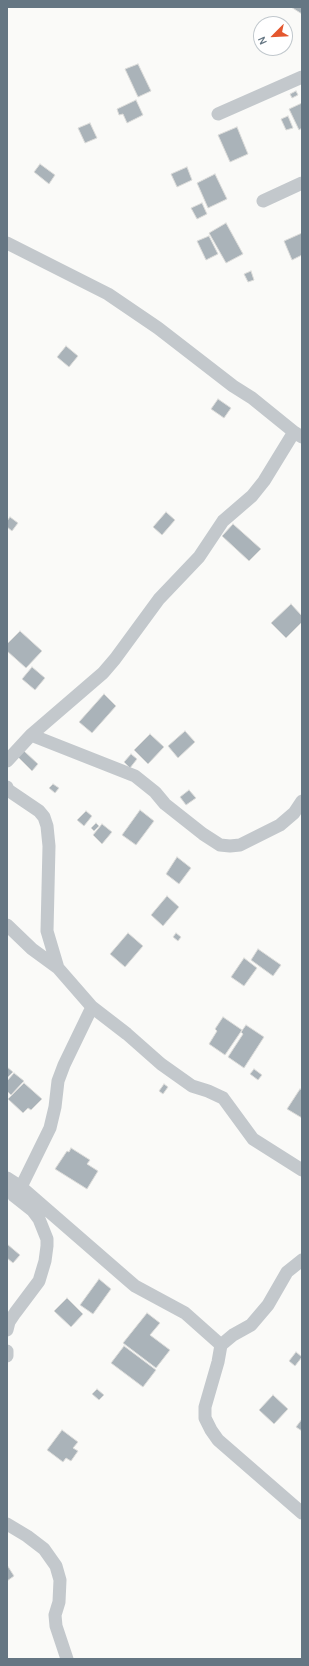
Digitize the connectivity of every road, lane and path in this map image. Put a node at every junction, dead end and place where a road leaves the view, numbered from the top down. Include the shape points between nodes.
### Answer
1 (302, 76) edge
2 (218, 114) dead end
3 (302, 183) edge
4 (263, 201) dead end
5 (7, 243) edge
6 (298, 434) edge
7 (31, 735) junction
8 (7, 761) edge
9 (7, 789) edge
10 (302, 801) edge
11 (7, 924) edge
12 (58, 968) junction
13 (92, 1006) junction
14 (302, 1170) edge
15 (7, 1179) edge
16 (21, 1187) junction
17 (302, 1260) edge
18 (7, 1330) edge
19 (221, 1345) junction
20 (7, 1351) edge
21 (7, 1356) edge
22 (302, 1513) edge
23 (7, 1524) edge
24 (68, 1659) edge

1 - 2 street
3 - 4 street
5 - 6 street via 108,294 158,328
6 - 7 street via 252,496 223,521 199,557 159,599 103,673
7 - 8 street
7 - 10 street via 135,776 165,804 220,845 240,845 280,825 294,813
9 - 12 street via 39,812 47,826 47,931
11 - 12 street via 32,949
12 - 13 street
13 - 14 street via 179,1078 223,1098 253,1139
13 - 16 street via 58,1081 50,1128
15 - 16 street
15 - 18 street via 14,1196 39,1219 47,1246 38,1281 14,1313
16 - 19 street via 135,1286 185,1313
17 - 19 street via 287,1272 268,1306 250,1325
19 - 22 street via 205,1407 211,1430 218,1440
20 - 21 street
23 - 24 street via 44,1549 56,1566 60,1580 56,1626

